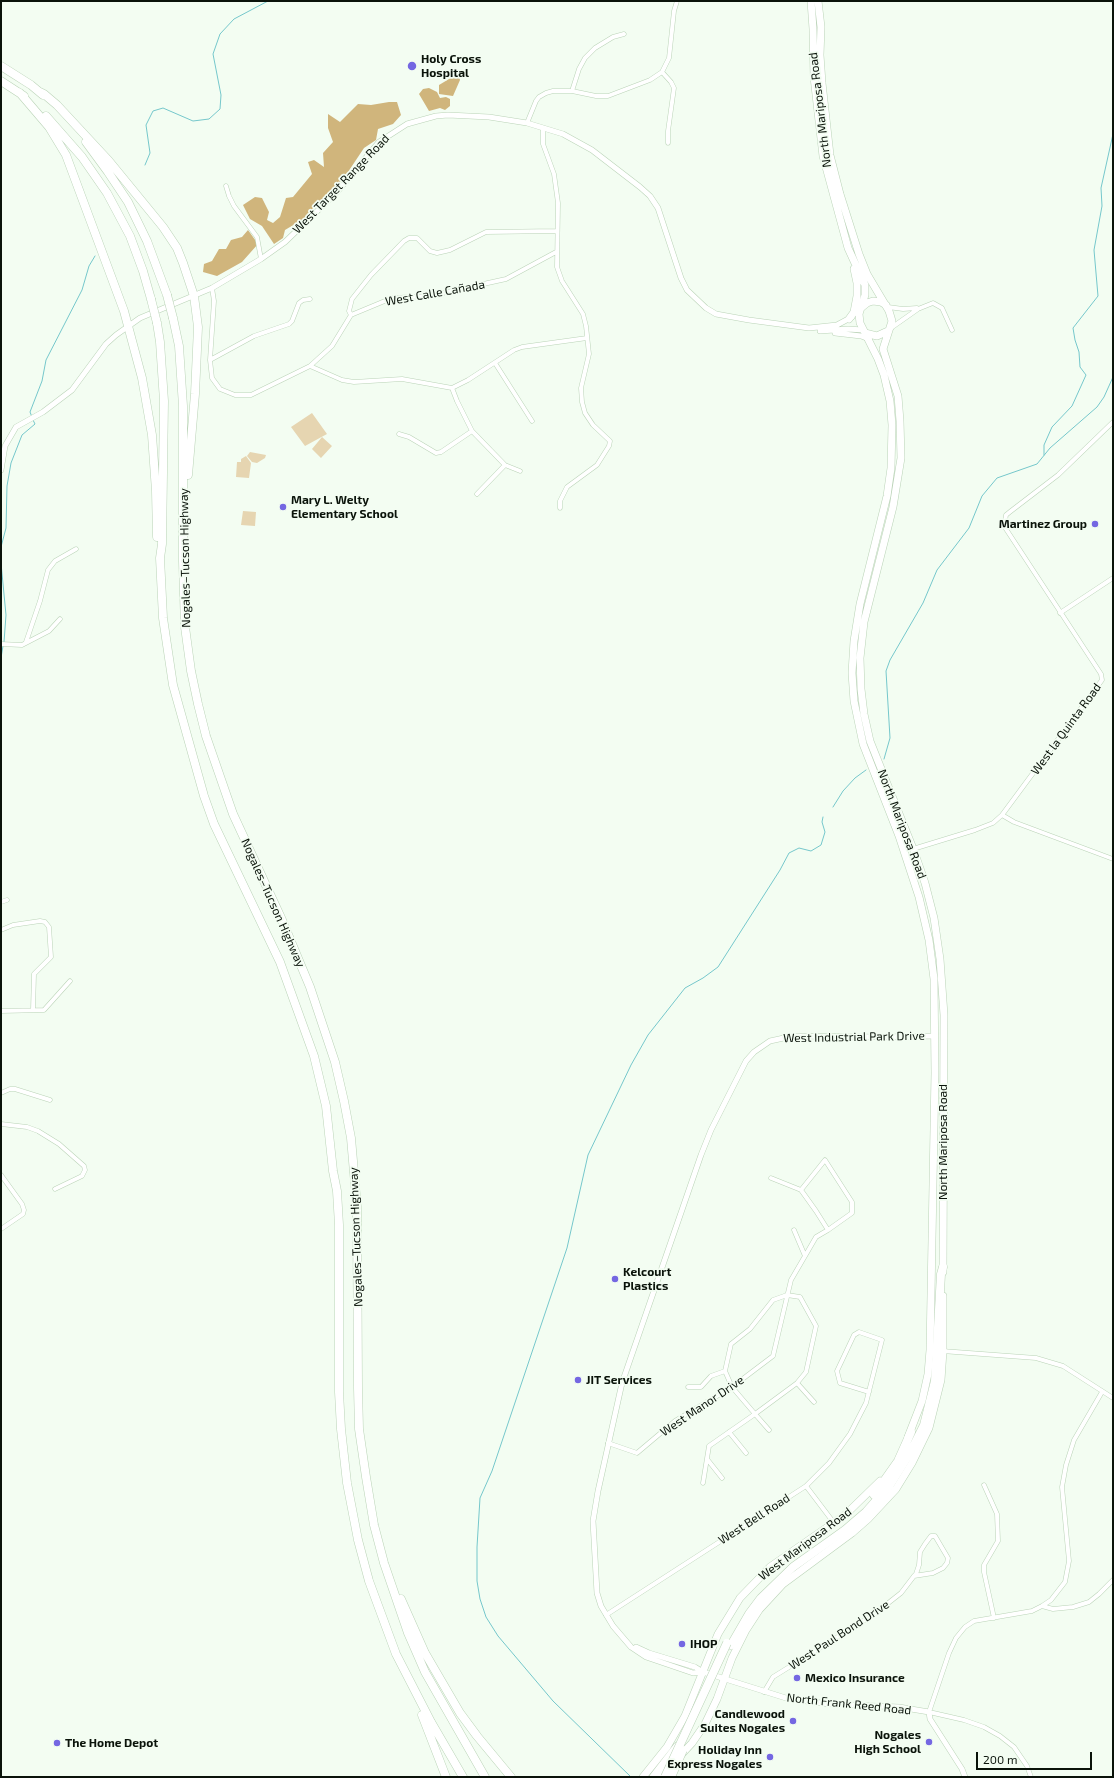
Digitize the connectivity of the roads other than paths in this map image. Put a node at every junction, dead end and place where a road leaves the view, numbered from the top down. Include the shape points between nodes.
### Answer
1 (677, 1) edge
2 (810, 1) edge
3 (818, 1) edge
4 (624, 34) dead end
5 (1, 66) edge
6 (662, 72) junction
7 (1, 81) edge
8 (572, 91) junction
9 (40, 92) junction
10 (20, 93) junction
11 (527, 123) junction
12 (543, 128) junction
13 (668, 143) dead end
14 (226, 186) dead end
15 (557, 231) junction
16 (848, 248) junction
17 (556, 252) junction
18 (261, 260) junction
19 (212, 288) junction
20 (194, 296) junction
21 (310, 299) dead end
22 (887, 306) junction
23 (921, 307) junction
24 (860, 310) junction
25 (351, 315) junction
26 (849, 319) junction
27 (127, 326) junction
28 (809, 328) junction
29 (889, 330) junction
30 (952, 330) dead end
31 (823, 331) junction
32 (866, 334) junction
33 (587, 338) junction
34 (210, 360) junction
35 (495, 363) junction
36 (310, 366) junction
37 (452, 388) junction
38 (532, 422) dead end
39 (1113, 422) edge
40 (892, 427) junction
41 (472, 431) junction
42 (399, 434) dead end
43 (901, 435) junction
44 (2, 461) edge
45 (504, 465) junction
46 (1, 470) edge
47 (520, 472) dead end
48 (889, 484) junction
49 (896, 493) junction
50 (477, 494) dead end
51 (560, 508) dead end
52 (182, 540) junction
53 (76, 549) dead end
54 (873, 552) junction
55 (160, 558) junction
56 (879, 562) junction
57 (1113, 578) edge
58 (1060, 613) junction
59 (60, 619) dead end
60 (26, 642) junction
61 (1, 644) edge
62 (881, 782) junction
63 (1002, 816) junction
64 (914, 849) junction
65 (1113, 859) edge
66 (7, 900) dead end
67 (1, 902) edge
68 (1, 930) edge
69 (941, 966) junction
70 (933, 967) junction
71 (70, 981) dead end
72 (32, 1010) junction
73 (1, 1011) edge
74 (935, 1036) junction
75 (754, 1052) joint
76 (1, 1093) edge
77 (50, 1100) dead end
78 (943, 1107) junction
79 (1, 1124) edge
80 (1, 1175) edge
81 (771, 1178) dead end
82 (56, 1189) dead end
83 (801, 1190) junction
84 (1, 1229) edge
85 (794, 1230) dead end
86 (828, 1230) junction
87 (805, 1256) junction
88 (943, 1267) joint
89 (787, 1295) junction
90 (937, 1350) junction
91 (725, 1371) junction
92 (797, 1383) junction
93 (688, 1387) dead end
94 (732, 1388) junction
95 (869, 1392) junction
96 (1102, 1392) junction
97 (1113, 1398) edge
98 (814, 1402) dead end
99 (755, 1414) junction
100 (769, 1430) dead end
101 (729, 1432) junction
102 (911, 1432) junction
103 (608, 1442) junction
104 (746, 1453) dead end
105 (707, 1459) junction
106 (366, 1477) junction
107 (722, 1478) dead end
108 (703, 1483) dead end
109 (984, 1485) dead end
110 (806, 1486) junction
111 (834, 1523) junction
112 (914, 1576) junction
113 (1113, 1580) edge
114 (1042, 1606) junction
115 (606, 1615) junction
116 (994, 1618) junction
117 (729, 1644) junction
118 (705, 1673) junction
119 (724, 1679) junction
120 (411, 1685) junction
121 (764, 1692) junction
122 (929, 1712) junction
123 (644, 1776) edge
124 (446, 1777) edge
125 (463, 1777) edge
126 (485, 1777) edge
127 (511, 1777) edge
128 (652, 1777) edge
129 (659, 1777) edge
130 (665, 1777) edge
131 (671, 1777) edge
132 (965, 1777) edge
133 (1031, 1777) edge

1 - 6 street via 669,58
2 - 16 highway, North Mariposa Road via 814,77 823,156
3 - 22 highway, North Mariposa Road via 821,27 820,62 830,155 859,254 867,274
4 - 8 street via 613,37 595,48 585,58 578,69
5 - 9 highway, Nogales–Tucson Highway
6 - 8 street via 650,80 608,96
6 - 13 street via 674,88
7 - 10 highway, Nogales–Tucson Highway
8 - 11 street via 553,91 542,95 534,105
9 - 20 highway via 90,139 163,227 176,248
9 - 52 highway, Nogales–Tucson Highway, bridge via 87,144 118,186 147,241 167,295 179,346 182,406
10 - 27 highway via 61,145 71,165 124,311
10 - 55 highway, Nogales–Tucson Highway, bridge via 50,120 82,157 107,192 130,236 143,271 157,323 164,401
11 - 12 street, West Target Range Road
11 - 18 street, West Target Range Road via 490,117 448,115 407,124 379,142 337,192 285,242
12 - 15 street via 544,144 556,188
12 - 28 street, West Target Range Road via 568,136 592,150 650,196 658,208 681,278 687,290 706,308 716,314
14 - 18 street via 234,206 257,237
15 - 17 street
15 - 25 street via 486,232 450,250 437,253 430,251 417,238 409,238 371,275 352,299 349,311
16 - 24 highway, North Mariposa Road via 865,285
16 - 26 highway via 858,288 854,312
17 - 25 street, West Calle Cañada via 506,279 429,296 392,298
17 - 33 street via 559,274 583,314
18 - 19 street, West Target Range Road
19 - 20 street, West Target Range Road
19 - 34 street via 214,301
20 - 27 street, West Target Range Road via 152,312
20 - 52 highway via 198,356
21 - 34 street via 299,303 289,324 254,336
22 - 23 street via 902,309
22 - 24 highway via 873,301
22 - 29 highway, North Mariposa Road via 892,321
23 - 29 street
23 - 30 street via 932,303 940,306
24 - 26 street
24 - 32 highway, North Mariposa Road via 859,318
25 - 36 street via 332,346
26 - 28 street via 830,327
27 - 44 street, West Target Range Road via 106,344 72,390 43,412 16,427 6,442
27 - 55 highway via 142,378 152,435 157,546
28 - 31 street
29 - 32 highway via 877,336
29 - 43 highway, North Mariposa Road via 882,349 896,390
31 - 32 street via 861,336
31 - 32 street via 848,329
32 - 40 highway, North Mariposa Road via 887,384
33 - 35 street via 522,347
33 - 51 street via 589,354 581,388 582,402 585,413 610,444 597,465 567,487 560,501
34 - 36 street via 215,384 227,393 235,395 251,395
35 - 37 street
35 - 38 street
36 - 37 street via 342,380 354,382 408,380
37 - 41 street
39 - 58 street via 1058,475 1006,515 1006,529
40 - 43 highway via 895,434
40 - 48 highway, North Mariposa Road
41 - 42 street via 436,453 410,437
41 - 45 street
43 - 49 highway, North Mariposa Road
44 - 46 street, West Target Range Road
45 - 47 street
45 - 50 street
48 - 49 highway
48 - 54 highway, North Mariposa Road
49 - 56 highway, North Mariposa Road
52 - 106 highway, Nogales–Tucson Highway via 185,627 191,671 206,736 233,814 310,987 335,1062 344,1101 358,1207 359,1429
53 - 60 street via 55,561 48,570
54 - 56 highway via 874,558
54 - 62 highway, North Mariposa Road via 856,621 852,660 854,701 865,749 870,764
55 - 120 highway, Nogales–Tucson Highway via 163,618 169,664 204,796 214,824 280,962 314,1056 325,1100 339,1225 339,1392 347,1483 369,1581
56 - 62 highway, North Mariposa Road via 864,622 860,658 862,704
57 - 58 street
58 - 63 street, West la Quinta Road via 1101,674 1102,680
59 - 60 street via 49,631
60 - 61 street via 17,646
62 - 64 highway, North Mariposa Road
62 - 70 highway, North Mariposa Road via 919,897
63 - 64 street, West la Quinta Road via 975,830
63 - 65 street
64 - 69 highway, North Mariposa Road via 932,912
64 - 70 highway via 912,856 928,914
66 - 67 street
68 - 72 street via 13,925 40,921 49,927 51,957 34,974
69 - 74 highway via 939,1027
69 - 78 highway, North Mariposa Road via 944,1015
70 - 74 highway, North Mariposa Road
71 - 72 street via 44,1010
72 - 73 street
74 - 75 street, West Industrial Park Drive via 793,1036 770,1041
74 - 78 highway via 940,1046
74 - 90 highway, North Mariposa Road
75 - 103 street, North Frank Reed Road via 746,1061 705,1143 622,1383
76 - 77 street via 15,1089
78 - 88 highway, North Mariposa Road
79 - 82 street via 38,1131 59,1144 84,1166 82,1176
80 - 84 street via 24,1210 23,1214
81 - 83 street
83 - 86 street
83 - 86 street via 825,1160 852,1202 852,1213
85 - 87 street
86 - 87 street via 816,1237
87 - 89 street via 791,1280
88 - 90 highway
89 - 91 street via 773,1300 750,1329 731,1344
89 - 92 street via 800,1297 816,1326 806,1372
89 - 94 street, West Manor Drive via 774,1356
90 - 96 street via 1036,1358 1063,1366
90 - 102 highway, West Mariposa Road
90 - 117 highway via 935,1381 924,1425 890,1485 856,1520 777,1581 748,1614
90 - 119 highway, West Mariposa Road via 941,1380 929,1428 896,1489 852,1533 774,1592 746,1630
91 - 93 street, West Manor Drive via 711,1376 700,1387
91 - 94 street
92 - 98 street
92 - 99 street
94 - 99 street
94 - 103 street, West Manor Drive via 675,1421 637,1453
95 - 95 street, West Bell Road via 840,1383 837,1372 854,1335 859,1332 882,1340
95 - 110 street, West Bell Road via 850,1434 829,1463
96 - 97 street
96 - 114 street via 1074,1440 1062,1486 1068,1572 1057,1594
99 - 100 street
99 - 101 street
101 - 104 street
101 - 105 street via 709,1446
102 - 111 highway, West Mariposa Road via 897,1458 878,1483 855,1507
102 - 117 highway via 890,1474 867,1504 773,1578 744,1611
103 - 115 street, North Frank Reed Road via 593,1521 596,1586
105 - 107 street
105 - 108 street
106 - 126 highway, Nogales–Tucson Highway via 374,1525 384,1563 408,1632 426,1672
106 - 127 highway via 390,1569 424,1654 460,1713
109 - 116 street via 997,1514 998,1526 998,1541 984,1565
110 - 111 street
110 - 115 street, West Bell Road
111 - 118 highway, West Mariposa Road via 782,1558 749,1588 721,1628
112 - 112 street, West Paul Bond Drive via 933,1573 947,1563 948,1558 935,1536 931,1536 924,1544
112 - 121 street, West Paul Bond Drive via 901,1593 878,1612 773,1677
113 - 114 street via 1089,1602 1053,1609
114 - 116 street
115 - 118 street, North Frank Reed Road via 620,1636 636,1651 695,1666
116 - 122 street via 974,1621 964,1627 956,1638
117 - 130 highway, bridge
117 - 131 highway, bridge
118 - 119 street, North Frank Reed Road
118 - 123 highway, West Mariposa Road via 675,1734
118 - 128 highway via 711,1679 710,1685 690,1726
119 - 121 street, North Frank Reed Road
119 - 129 highway, West Mariposa Road via 717,1699 698,1734
120 - 124 highway
120 - 125 highway, Nogales–Tucson Highway
121 - 122 street, North Frank Reed Road via 789,1699 830,1704 899,1707
122 - 132 street, North Frank Reed Road via 930,1719
122 - 133 street, North Frank Reed Road via 964,1720 1000,1736 1014,1747

